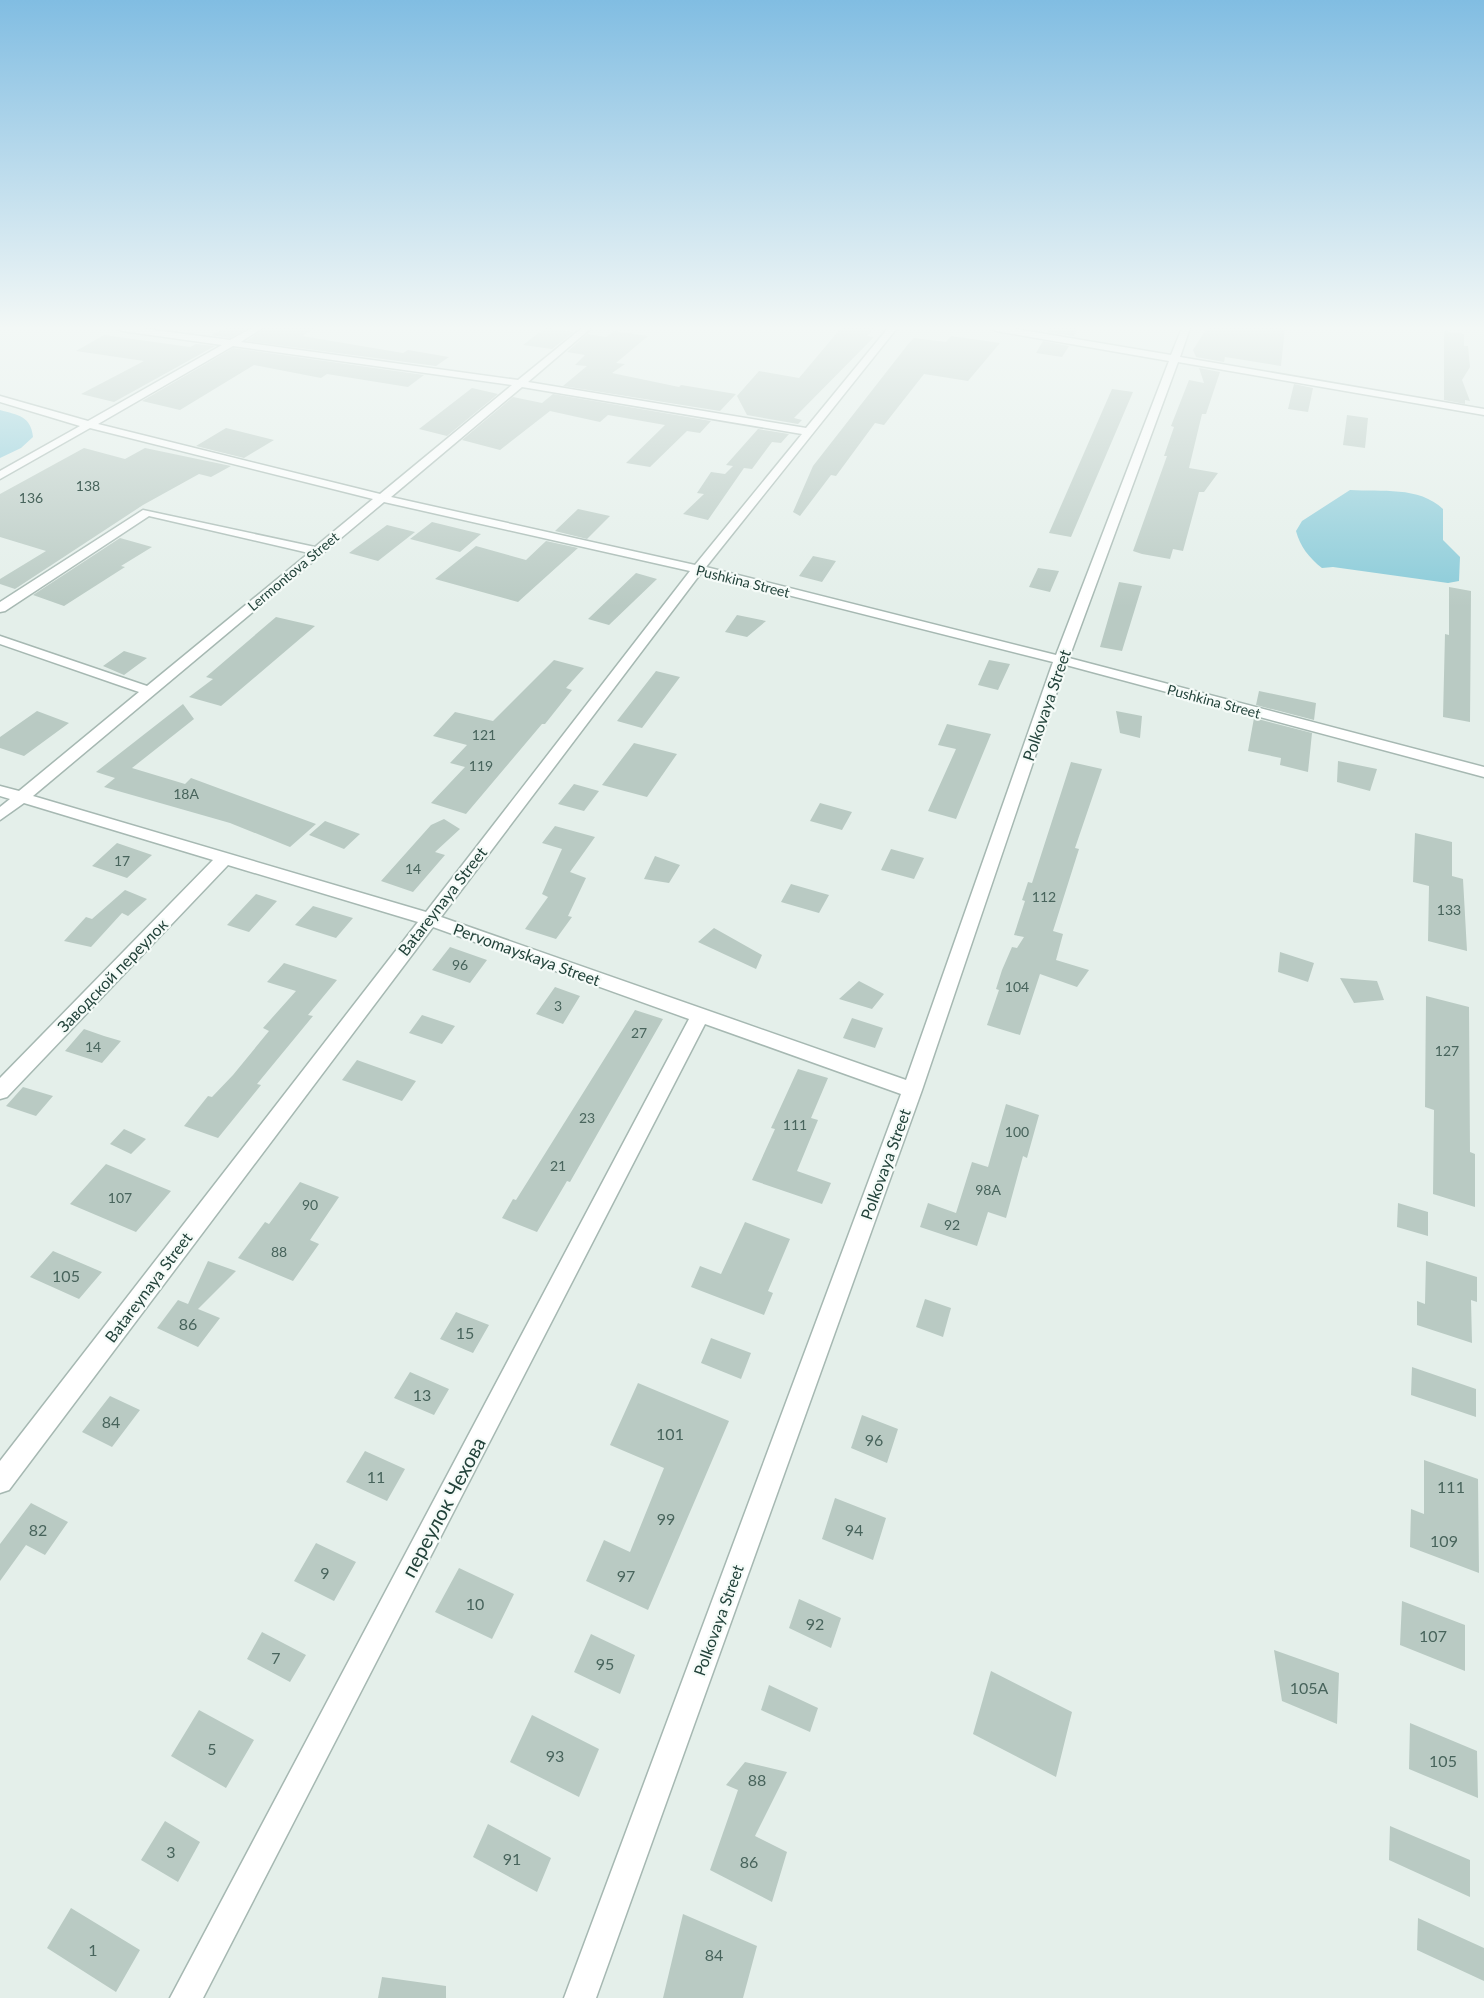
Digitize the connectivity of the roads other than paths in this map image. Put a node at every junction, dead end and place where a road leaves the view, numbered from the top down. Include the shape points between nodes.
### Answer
1 (78, 421) edge
2 (96, 421) edge
3 (473, 421) edge
4 (746, 421) edge
5 (819, 421) edge
6 (1150, 421) edge
7 (89, 425) junction
8 (810, 432) junction
9 (0, 476) edge
10 (381, 498) junction
11 (317, 551) junction
12 (698, 569) junction
13 (0, 608) edge
14 (0, 640) edge
15 (1061, 660) junction
16 (148, 691) junction
17 (1484, 772) edge
18 (0, 791) edge
19 (20, 797) junction
20 (0, 815) edge
21 (225, 858) junction
22 (428, 919) junction
23 (700, 1016) junction
24 (912, 1090) junction
25 (0, 1091) edge
26 (0, 1481) edge
27 (186, 1998) edge
28 (580, 1998) edge

1 - 7 street, Pushkina Street
2 - 7 street
3 - 10 street, Lermontova Street
4 - 8 street
5 - 8 street, Batareynaya Street
6 - 15 street, Polkovaya Street
7 - 9 street
7 - 10 street, Pushkina Street
8 - 12 street, Batareynaya Street
10 - 11 street, Lermontova Street
10 - 12 street, Pushkina Street
11 - 13 street via 147,512
11 - 16 street, Lermontova Street
12 - 15 street, Pushkina Street
12 - 22 street, Batareynaya Street
14 - 16 street
15 - 17 street, Pushkina Street
15 - 24 street, Polkovaya Street
16 - 19 street, Lermontova Street
18 - 19 street, Pervomayskaya Street
19 - 20 street, Lermontova Street
19 - 21 street, Pervomayskaya Street
21 - 22 street, Pervomayskaya Street
21 - 25 street, Заводской переулок
22 - 23 street, Pervomayskaya Street
22 - 26 street, Batareynaya Street
23 - 24 street, Pervomayskaya Street
23 - 27 street, переулок Чехова
24 - 28 street, Polkovaya Street

